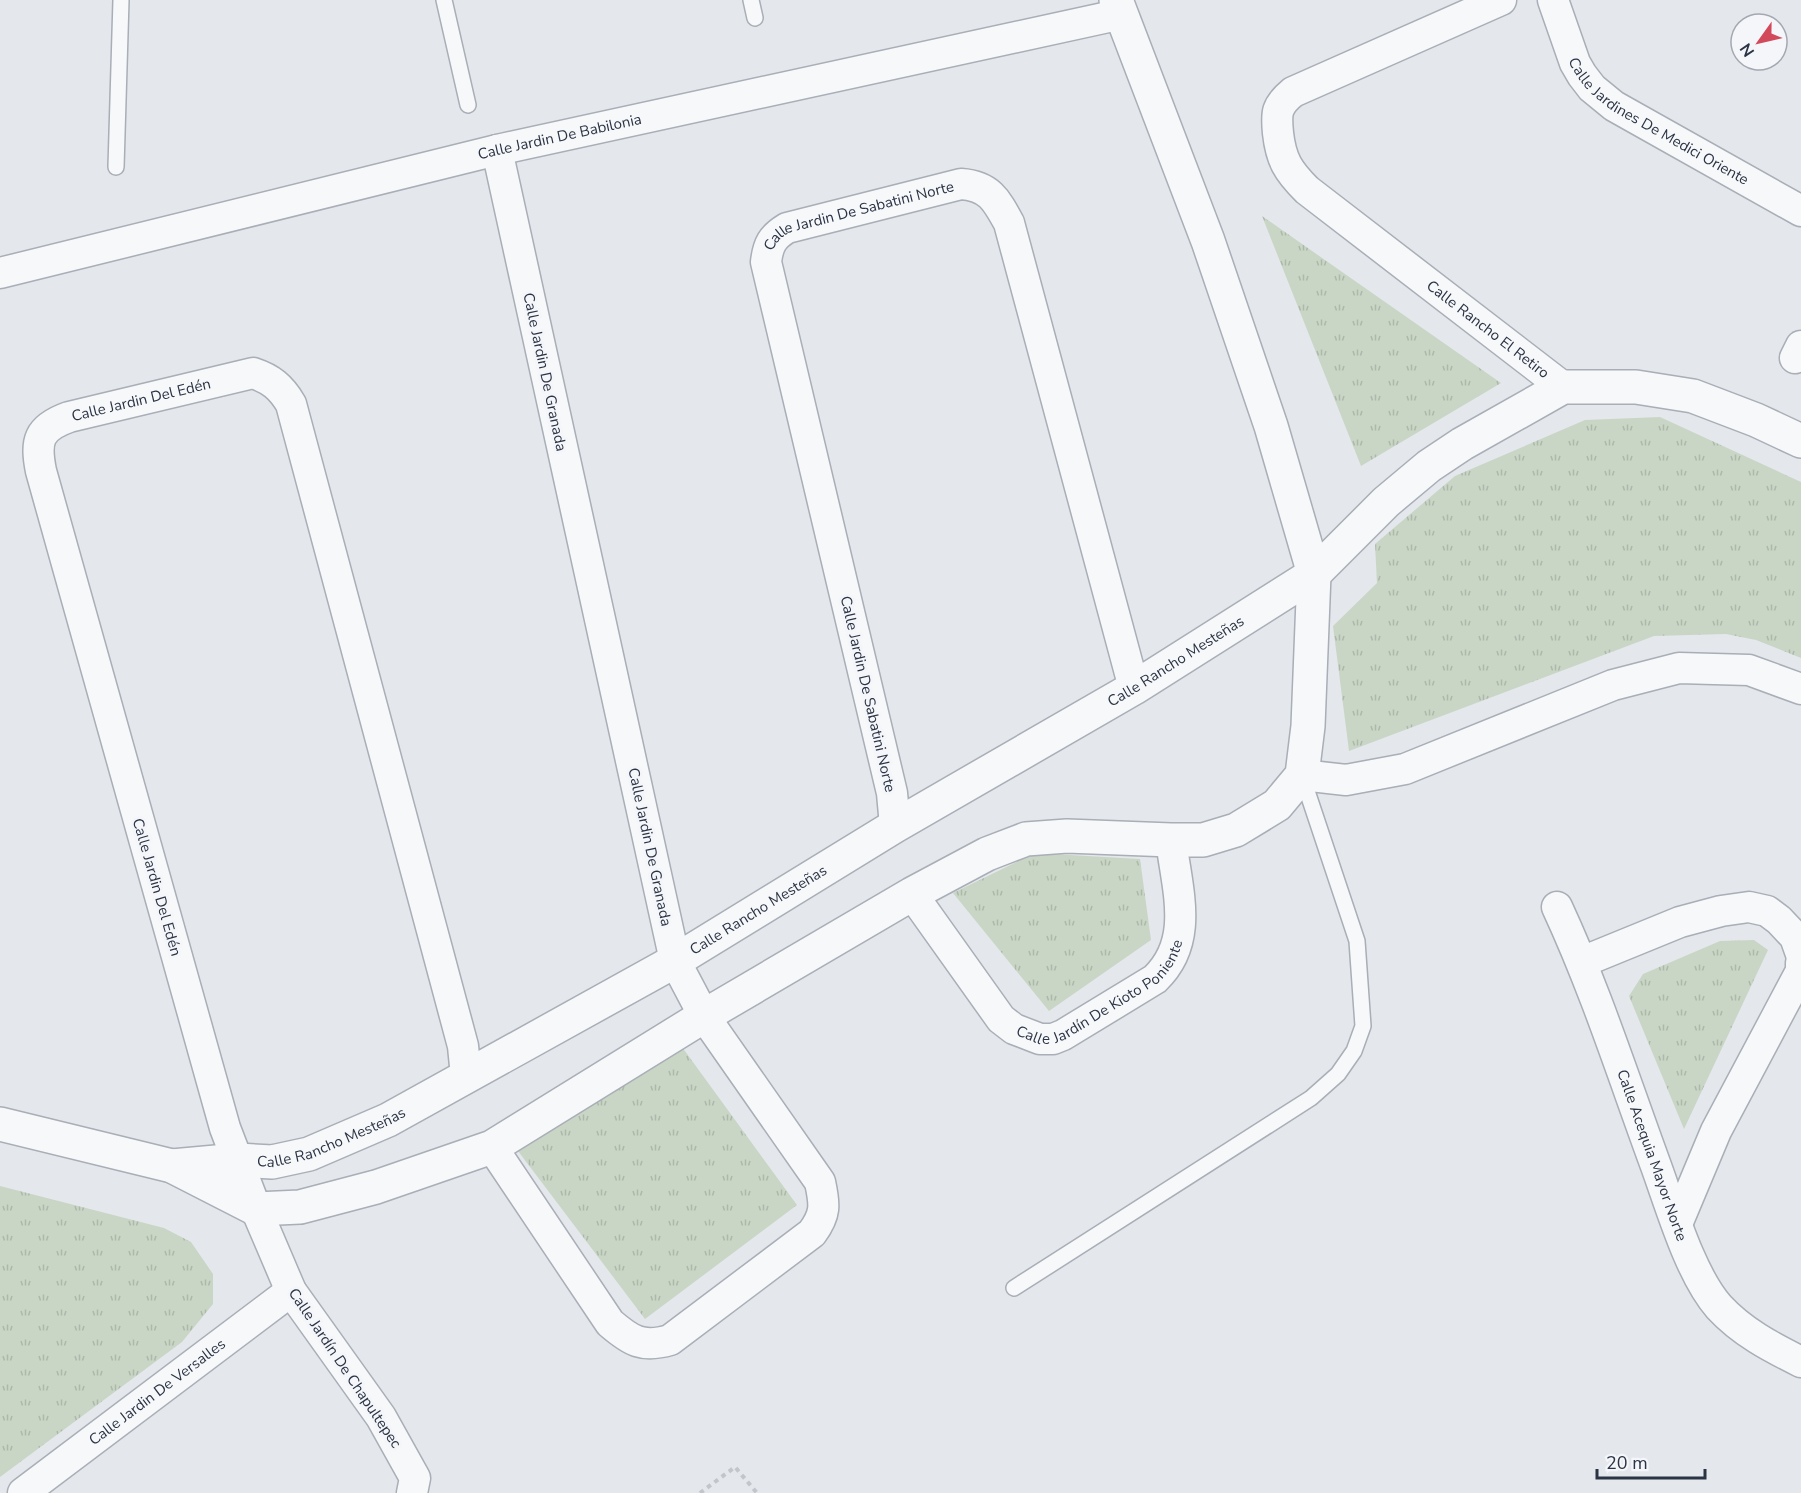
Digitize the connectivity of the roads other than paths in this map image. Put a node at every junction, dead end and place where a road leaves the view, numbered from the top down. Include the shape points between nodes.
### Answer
1 (121, 0) edge
2 (444, 0) edge
3 (751, 0) edge
4 (1501, 0) edge
5 (1553, 0) edge
6 (1119, 7) edge
7 (755, 18) dead end
8 (468, 105) dead end
9 (496, 150) junction
10 (116, 167) dead end
11 (1801, 212) edge
12 (0, 273) edge
13 (1563, 387) junction
14 (1801, 441) edge
15 (1314, 574) junction
16 (1134, 688) junction
17 (1801, 689) edge
18 (1302, 775) junction
19 (895, 826) junction
20 (1171, 840) junction
21 (912, 894) junction
22 (1557, 907) dead end
23 (1801, 954) edge
24 (675, 961) junction
25 (1582, 962) junction
26 (1801, 963) edge
27 (704, 1016) junction
28 (466, 1076) junction
29 (0, 1124) edge
30 (492, 1147) junction
31 (238, 1160) junction
32 (172, 1166) junction
33 (256, 1209) junction
34 (1677, 1224) junction
35 (1014, 1288) dead end
36 (291, 1291) junction
37 (1801, 1362) edge
38 (23, 1493) edge
39 (412, 1493) edge

1 - 10 lane
2 - 8 lane
3 - 7 lane
4 - 13 street, Calle Rancho El Retiro via 1293,92 1276,114 1281,154 1307,190
5 - 11 street, Calle Jardines De Medici Oriente via 1575,63 1593,88 1614,106
6 - 9 street, Calle Jardin De Babilonia
6 - 15 street via 1209,241 1271,426
9 - 12 street, Calle Jardin De Babilonia
9 - 24 street, Calle Jardin De Granada
13 - 14 street, Calle Rancho El Retiro via 1636,387 1693,396
13 - 15 street, Calle Rancho Mesteñas via 1429,465
15 - 16 street, Calle Rancho Mesteñas
15 - 18 street via 1308,726
16 - 19 street, Calle Rancho Mesteñas
16 - 19 street, Calle Jardin De Sabatini Norte via 1009,223 999,204 982,188 961,184 787,228 768,246 766,262 892,793
17 - 18 street via 1749,670 1679,668 1613,685 1405,769 1346,780
18 - 20 street, Calle Rancho Mesteñas via 1277,805 1236,830 1203,840
18 - 35 lane via 1357,940 1363,1026 1354,1051 1338,1074 1311,1098
19 - 24 street, Calle Rancho Mesteñas
20 - 21 street, Calle Rancho Mesteñas via 1067,836 1026,839 987,854
20 - 21 street, Calle Jardín De Kioto Poniente via 1181,930 1176,952 1155,979 1053,1039 1026,1035 1001,1019
21 - 27 street, Calle Rancho Mesteñas
22 - 25 street, Calle Acequia Mayor Norte
23 - 25 street via 1795,937 1779,920 1767,911 1749,907 1721,910 1680,922
24 - 27 street, Calle Jardin De Granada
24 - 28 street, Calle Rancho Mesteñas
25 - 34 street, Calle Acequia Mayor Norte
26 - 34 street via 1801,971 1716,1131
27 - 30 street, Calle Rancho Mesteñas
27 - 30 street, Calle Jardin De Granada via 820,1182 824,1213 812,1233 670,1340 655,1345 639,1343 610,1323
28 - 31 street, Calle Rancho Mesteñas via 388,1120 309,1154 272,1162
28 - 31 street, Calle Jardin Del Edén via 463,1046 291,404 285,394 276,384 253,373 54,422 44,432 37,450 41,471 225,1128
29 - 32 street, Calle Rancho Mesteñas
30 - 33 street, Calle Rancho Mesteñas via 344,1196 300,1207
31 - 32 street, Calle Rancho Mesteñas
31 - 33 street, Calle Jardin Del Edén
32 - 33 street, Calle Rancho Mesteñas
33 - 36 street, Calle Jardín De Chapultepec
34 - 37 street, Calle Acequia Mayor Norte via 1698,1273 1719,1306 1756,1339
36 - 38 street, Calle Jardin De Versalles
36 - 39 street, Calle Jardín De Chapultepec via 381,1417 415,1478

